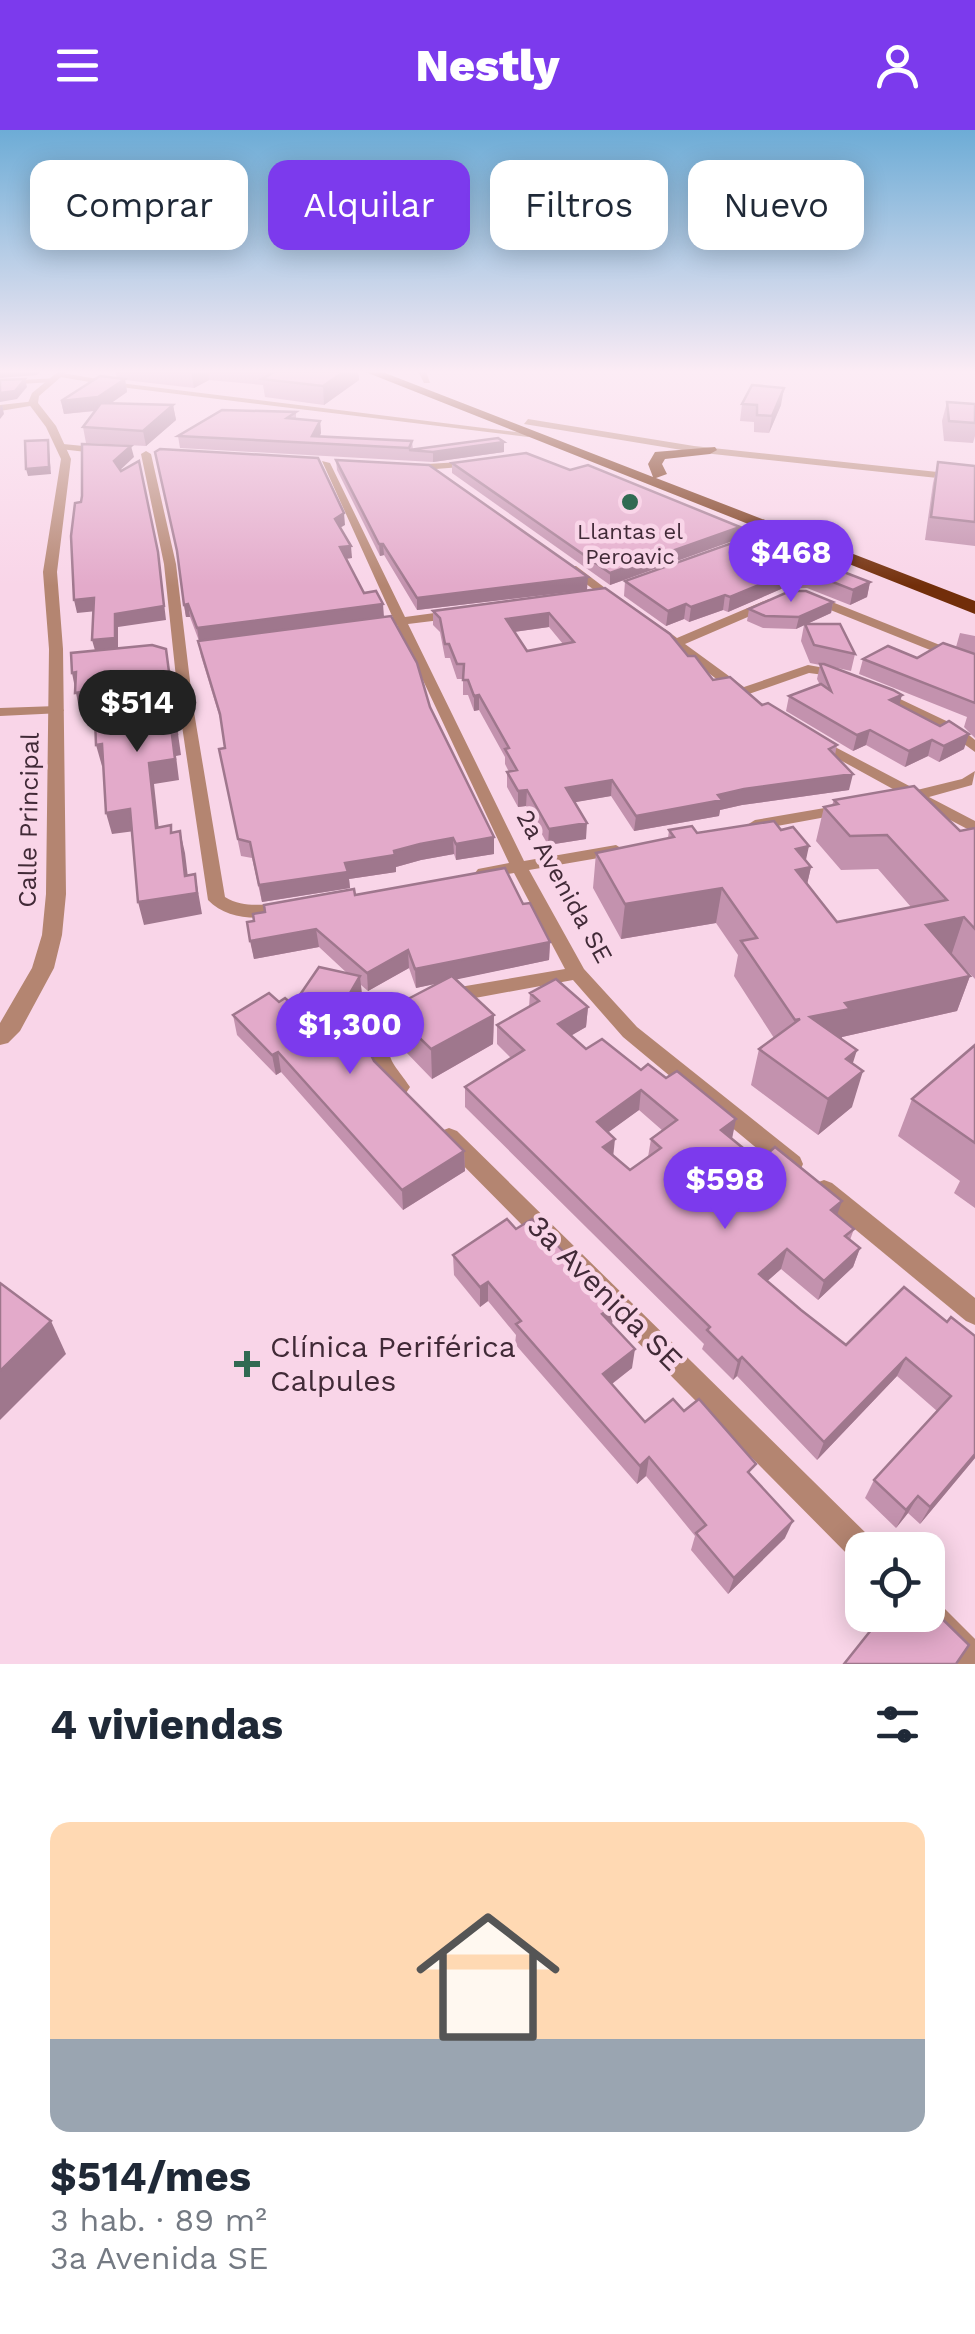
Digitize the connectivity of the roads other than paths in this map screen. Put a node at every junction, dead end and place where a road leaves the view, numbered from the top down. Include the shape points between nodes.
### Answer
1 (59, 443) edge
2 (551, 443) edge
3 (576, 443) edge
4 (649, 443) edge
5 (555, 445) junction
6 (587, 446) junction
7 (63, 448) junction
8 (702, 449) junction
9 (112, 452) edge
10 (129, 453) edge
11 (146, 454) junction
12 (165, 455) edge
13 (308, 462) edge
14 (483, 462) edge
15 (325, 463) junction
16 (344, 464) edge
17 (399, 467) edge
18 (433, 469) junction
19 (652, 476) junction
20 (446, 478) edge
21 (975, 479) edge
22 (775, 524) junction
23 (761, 538) edge
24 (555, 555) edge
25 (622, 589) edge
26 (607, 594) junction
27 (975, 596) edge
28 (588, 597) edge
29 (975, 608) edge
30 (476, 611) edge
31 (639, 616) edge
32 (401, 621) junction
33 (382, 623) edge
34 (655, 628) edge
35 (678, 643) junction
36 (198, 648) edge
37 (179, 650) junction
38 (163, 652) edge
39 (76, 664) edge
40 (975, 664) edge
41 (56, 666) junction
42 (855, 681) edge
43 (872, 690) edge
44 (743, 692) junction
45 (757, 702) edge
46 (57, 710) junction
47 (0, 712) edge
48 (800, 732) edge
49 (975, 748) edge
50 (975, 776) edge
51 (914, 797) junction
52 (877, 804) edge
53 (858, 807) edge
54 (745, 827) edge
55 (975, 828) edge
56 (632, 847) edge
57 (520, 866) junction
58 (462, 877) edge
59 (310, 905) edge
60 (577, 973) junction
61 (0, 1037) edge
62 (975, 1312) edge
63 (845, 1532) edge
64 (945, 1631) edge
65 (975, 1662) edge

1 - 7 street
2 - 5 highway
3 - 6 highway
4 - 8 street
5 - 6 street
5 - 19 highway
6 - 8 street
6 - 19 highway
7 - 9 street
7 - 41 street, Calle Principal via 50,572
8 - 19 highway via 660,455
8 - 21 street
10 - 11 street
11 - 12 street
11 - 37 street via 170,564
13 - 15 street
14 - 18 street
15 - 16 street
15 - 32 street, 2a Avenida SE
17 - 18 street
18 - 20 street
19 - 22 highway
22 - 23 street
22 - 27 highway
22 - 29 highway
24 - 26 street
25 - 26 street
26 - 28 street
26 - 31 street
30 - 32 street
32 - 33 street
32 - 57 street, 2a Avenida SE
34 - 35 street
35 - 40 street via 790,595 806,595
35 - 44 street
36 - 37 street
37 - 38 street
37 - 59 street via 217,900 247,911
39 - 41 street
41 - 46 street, Calle Principal
42 - 44 street via 808,669
43 - 49 street via 954,730
44 - 45 street
46 - 47 street, Calle Principal
46 - 61 street, Calle Principal via 52,935 32,994
48 - 51 street
50 - 51 street
51 - 52 street
51 - 55 street
53 - 54 street
56 - 57 street
57 - 58 street
57 - 60 street, 2a Avenida SE
60 - 62 street, 2a Avenida SE via 630,1032
60 - 63 street, 3a Avenida SE via 432,998 382,1023 376,1056
64 - 65 street

